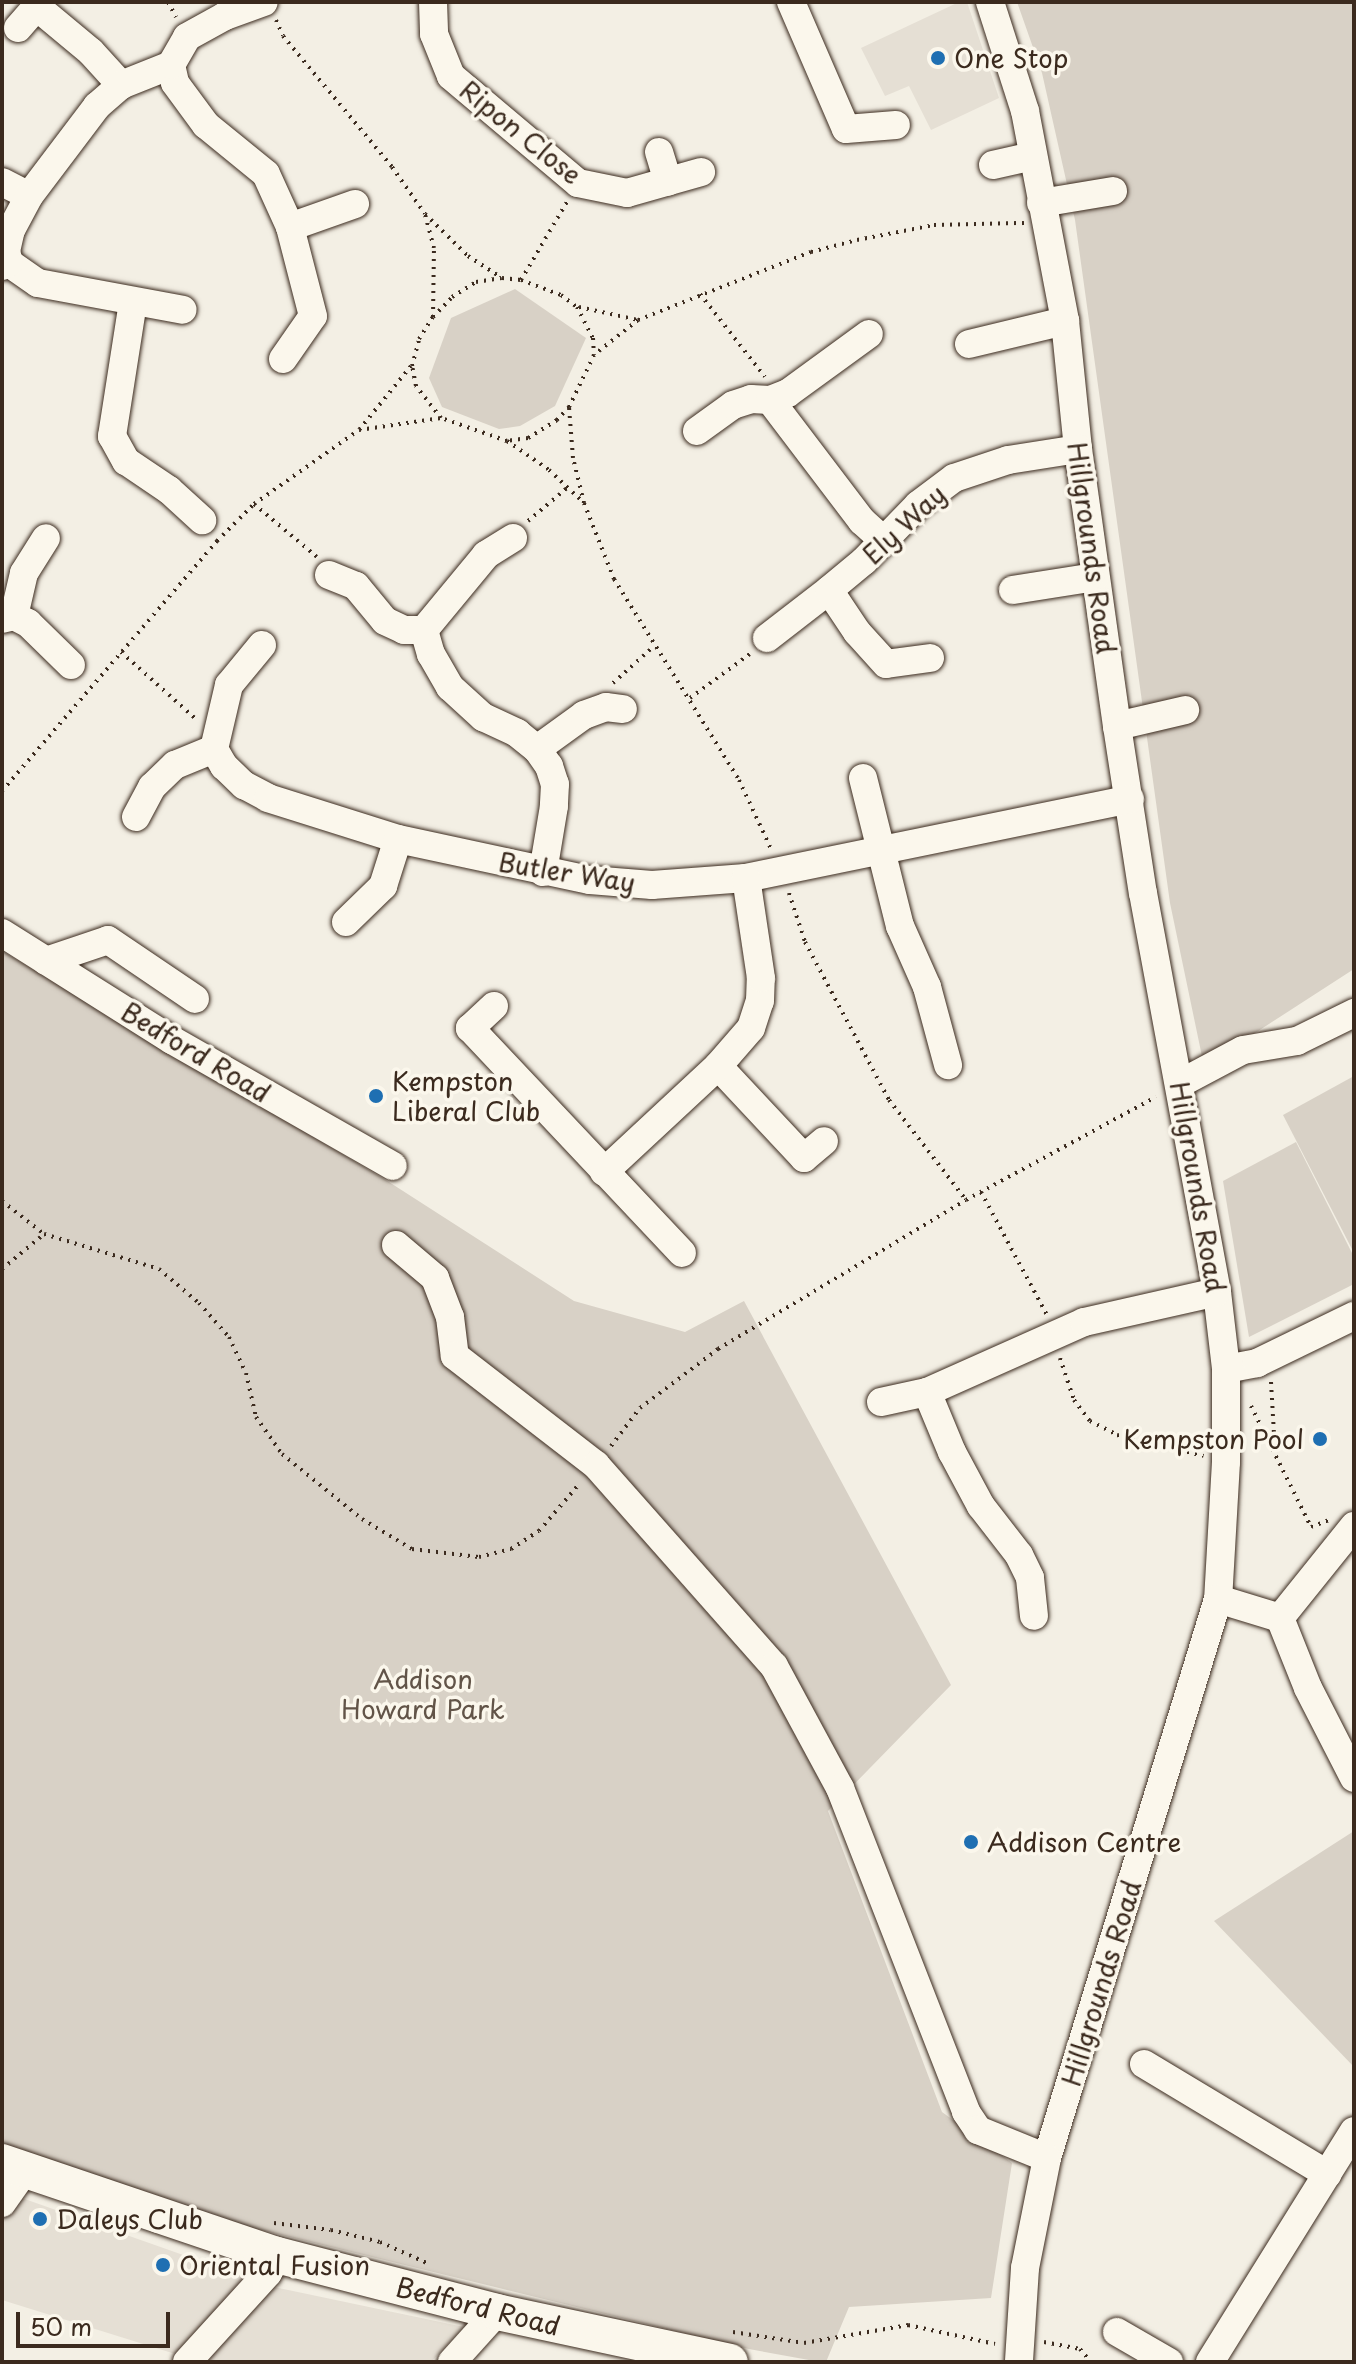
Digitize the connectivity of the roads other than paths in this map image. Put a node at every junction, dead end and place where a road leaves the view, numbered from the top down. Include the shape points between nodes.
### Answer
1 (433, 2) edge
2 (791, 2) edge
3 (990, 2) edge
4 (39, 4) edge
5 (268, 8) edge
6 (18, 28) dead end
7 (171, 65) junction
8 (121, 85) junction
9 (896, 125) dead end
10 (659, 152) dead end
11 (1033, 156) junction
12 (993, 165) dead end
13 (701, 172) dead end
14 (2, 182) edge
15 (668, 182) junction
16 (1113, 191) dead end
17 (29, 196) junction
18 (355, 204) dead end
19 (1043, 212) junction
20 (290, 227) junction
21 (6, 264) edge
22 (133, 302) junction
23 (183, 310) dead end
24 (1065, 321) junction
25 (869, 334) dead end
26 (969, 344) dead end
27 (283, 359) dead end
28 (775, 398) junction
29 (697, 431) dead end
30 (1078, 449) junction
31 (202, 520) dead end
32 (46, 538) dead end
33 (513, 538) road end
34 (884, 541) junction
35 (329, 575) road end
36 (1095, 577) junction
37 (829, 590) junction
38 (1013, 590) dead end
39 (8, 618) edge
40 (424, 630) junction
41 (767, 638) road end
42 (262, 645) dead end
43 (930, 658) dead end
44 (71, 665) dead end
45 (611, 703) road end
46 (1185, 710) dead end
47 (1117, 726) junction
48 (214, 749) junction
49 (537, 749) junction
50 (863, 778) dead end
51 (1130, 799) junction
52 (136, 817) dead end
53 (398, 839) junction
54 (879, 852) junction
55 (543, 872) junction
56 (746, 878) junction
57 (346, 922) dead end
58 (2, 933) edge
59 (46, 961) junction
60 (195, 999) dead end
61 (494, 1006) dead end
62 (1354, 1013) edge
63 (948, 1065) dead end
64 (718, 1066) junction
65 (1179, 1084) junction
66 (824, 1141) dead end
67 (393, 1166) dead end
68 (604, 1172) junction
69 (396, 1245) dead end
70 (682, 1253) dead end
71 (1217, 1292) junction
72 (1354, 1316) edge
73 (1226, 1369) junction
74 (927, 1392) junction
75 (881, 1402) dead end
76 (1351, 1530) edge
77 (1218, 1599) junction
78 (1034, 1616) dead end
79 (1280, 1618) junction
80 (1354, 1778) edge
81 (1144, 2064) dead end
82 (1354, 2131) edge
83 (1047, 2158) junction
84 (14, 2165) edge
85 (1327, 2174) junction
86 (2, 2203) edge
87 (274, 2239) junction
88 (497, 2312) junction
89 (1117, 2332) dead end
90 (728, 2347) edge
91 (1008, 2354) edge
92 (187, 2362) edge
93 (452, 2362) edge
94 (1169, 2362) edge
95 (1210, 2362) edge

1 - 15 street, Ripon Close via 434,34 451,76 578,183 627,193
2 - 9 street via 846,129
3 - 11 street, Hillgrounds Road via 1025,111
4 - 6 street
4 - 8 street
5 - 7 street via 225,16 187,37
7 - 8 street
7 - 20 street via 175,83 196,114 266,174
8 - 17 street via 97,106
10 - 15 street
11 - 12 street
11 - 19 street, Hillgrounds Road
13 - 15 street, Ripon Close
14 - 17 street
16 - 19 street
17 - 21 street via 11,230
18 - 20 street
19 - 24 street, Hillgrounds Road
20 - 27 street via 313,316
21 - 22 street via 38,283
22 - 23 street
22 - 31 street via 112,436 126,461
24 - 26 street
24 - 30 street, Hillgrounds Road
25 - 28 street
28 - 29 street via 733,405
28 - 34 street via 862,521
30 - 34 street, Ely Way via 1008,460 954,478 918,505
30 - 36 street, Hillgrounds Road
32 - 39 street via 24,573
33 - 40 street via 482,548
34 - 37 street, Ely Way
35 - 40 street via 356,586 385,621 404,630
36 - 38 street
36 - 47 street, Hillgrounds Road
37 - 41 street, Ely Way
37 - 43 street via 886,664
39 - 44 street via 28,623
40 - 49 street via 450,687 483,717
42 - 48 street via 229,685
45 - 49 street via 584,715
46 - 47 street
47 - 51 street, Hillgrounds Road
48 - 52 street via 175,765 152,787
48 - 53 street, Butler Way via 244,785 268,798
49 - 55 street via 555,784
50 - 54 street
51 - 54 street, Butler Way
51 - 65 street, Hillgrounds Road
53 - 55 street, Butler Way
53 - 57 street via 383,886
54 - 56 street, Butler Way
54 - 63 street via 900,926 927,987
55 - 56 street, Butler Way via 652,885
56 - 64 street via 760,1001 751,1028
58 - 59 street, Bedford Road
59 - 60 street via 108,940
59 - 67 street, Bedford Road
61 - 68 street via 470,1028
62 - 65 street via 1297,1041 1243,1050
64 - 66 street via 804,1158
64 - 68 street
65 - 71 street, Hillgrounds Road
68 - 70 street
69 - 83 street via 435,1278 450,1317 455,1356 596,1465 774,1666 840,1788 966,2112 978,2130
71 - 73 street, Hillgrounds Road
71 - 74 street via 1161,1302 1052,1334
72 - 73 street via 1257,1363
73 - 77 street, Hillgrounds Road
74 - 75 street
74 - 78 street via 981,1506 1030,1578
76 - 79 street
77 - 79 street
77 - 83 street, Hillgrounds Road
79 - 80 street
81 - 85 street
82 - 85 street
83 - 91 street, Hillgrounds Road
84 - 86 street
84 - 87 main road, Bedford Road
85 - 95 street
87 - 88 main road, Bedford Road
87 - 92 street via 268,2273
88 - 90 main road, Bedford Road
88 - 93 street
89 - 94 street

